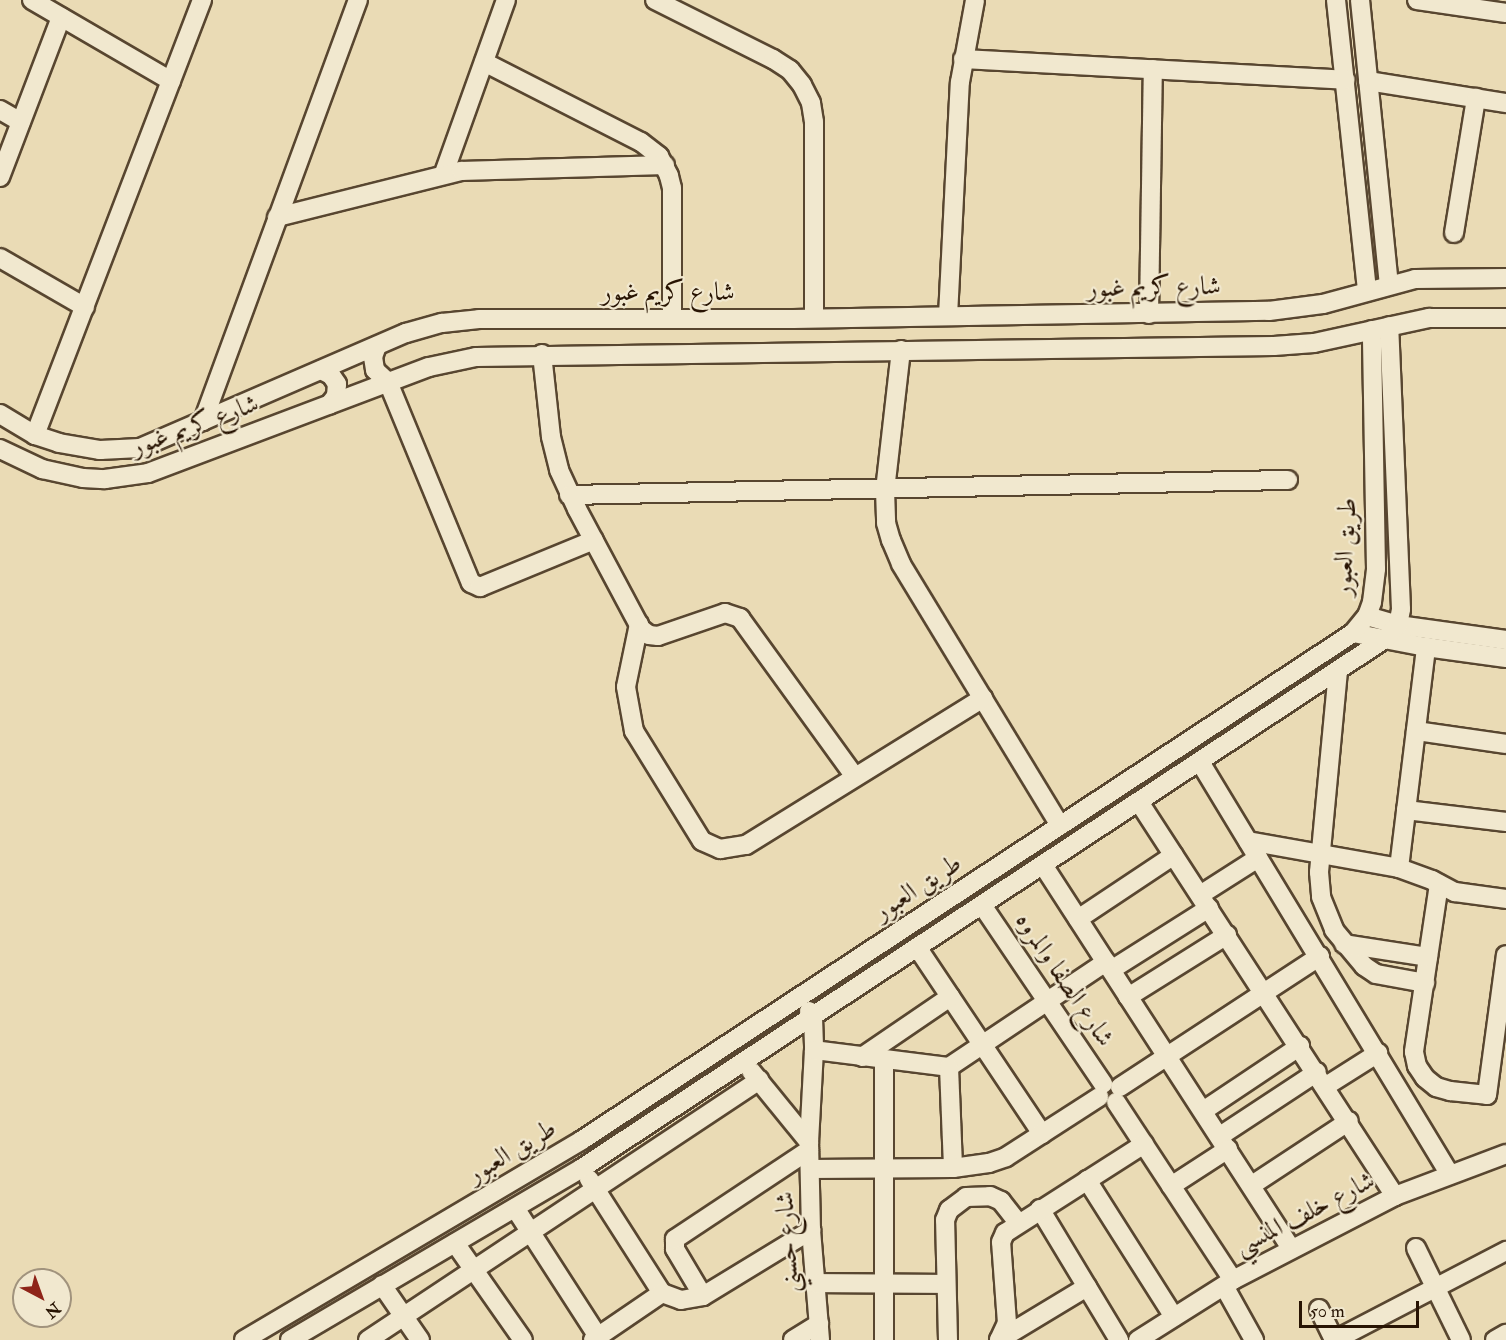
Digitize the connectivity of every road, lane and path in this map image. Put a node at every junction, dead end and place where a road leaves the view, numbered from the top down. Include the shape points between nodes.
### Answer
1 (32, 0) edge
2 (202, 0) edge
3 (358, 0) edge
4 (506, 0) edge
5 (975, 0) edge
6 (1336, 0) edge
7 (1360, 0) edge
8 (1418, 0) edge
9 (661, 1) edge
10 (1465, 4) edge
11 (1506, 13) edge
12 (61, 17) junction
13 (963, 59) junction
14 (484, 62) junction
15 (1153, 69) junction
16 (1345, 80) junction
17 (171, 81) junction
18 (1368, 81) junction
19 (1476, 98) junction
20 (1506, 103) edge
21 (0, 110) edge
22 (21, 122) junction
23 (665, 165) junction
24 (444, 173) junction
25 (0, 177) edge
26 (277, 216) junction
27 (1454, 233) dead end
28 (0, 258) edge
29 (1506, 279) edge
30 (1389, 285) junction
31 (1367, 291) junction
32 (85, 307) junction
33 (1149, 314) junction
34 (948, 316) junction
35 (672, 318) junction
36 (814, 318) junction
37 (1506, 318) edge
38 (1381, 328) junction
39 (377, 346) junction
40 (901, 350) junction
41 (542, 354) junction
42 (321, 370) junction
43 (388, 382) junction
44 (329, 405) junction
45 (0, 414) edge
46 (203, 421) junction
47 (35, 435) junction
48 (0, 449) edge
49 (1288, 480) dead end
50 (885, 490) junction
51 (569, 495) junction
52 (594, 540) junction
53 (1366, 616) junction
54 (639, 624) junction
55 (1398, 625) junction
56 (1353, 633) junction
57 (1385, 639) junction
58 (1506, 640) edge
59 (1426, 647) junction
60 (1506, 658) edge
61 (1338, 671) junction
62 (983, 698) junction
63 (1416, 731) junction
64 (1506, 744) edge
65 (1200, 762) junction
66 (855, 777) junction
67 (1139, 802) junction
68 (1406, 810) junction
69 (1506, 822) edge
70 (1060, 825) junction
71 (1248, 841) junction
72 (1320, 854) junction
73 (1174, 855) junction
74 (1258, 858) junction
75 (1043, 865) junction
76 (1399, 868) junction
77 (1439, 884) junction
78 (1506, 899) edge
79 (1205, 902) junction
80 (982, 905) junction
81 (1078, 919) junction
82 (1227, 935) junction
83 (1344, 944) junction
84 (917, 947) junction
85 (1320, 956) junction
86 (1506, 956) edge
87 (1428, 957) junction
88 (1109, 966) junction
89 (1425, 982) junction
90 (1264, 992) junction
91 (800, 996) junction
92 (950, 997) junction
93 (1128, 997) junction
94 (1047, 1001) junction
95 (813, 1017) junction
96 (730, 1042) junction
97 (983, 1046) junction
98 (1300, 1046) junction
99 (814, 1050) junction
100 (1378, 1053) junction
101 (1168, 1056) junction
102 (862, 1057) junction
103 (884, 1060) junction
104 (744, 1062) junction
105 (949, 1067) junction
106 (1321, 1079) junction
107 (759, 1080) junction
108 (1110, 1093) junction
109 (1203, 1110) junction
110 (1349, 1121) junction
111 (1042, 1134) junction
112 (1224, 1143) junction
113 (1144, 1144) junction
114 (809, 1146) junction
115 (1504, 1159) edge
116 (582, 1168) junction
117 (810, 1168) junction
118 (953, 1168) junction
119 (884, 1169) junction
120 (1450, 1173) junction
121 (1087, 1180) junction
122 (1252, 1185) junction
123 (1171, 1186) junction
124 (596, 1190) junction
125 (1395, 1196) junction
126 (515, 1208) junction
127 (1040, 1209) junction
128 (1018, 1223) junction
129 (811, 1230) junction
130 (531, 1232) junction
131 (455, 1243) junction
132 (1291, 1248) junction
133 (1416, 1248) dead end
134 (1506, 1251) edge
135 (474, 1270) junction
136 (816, 1283) junction
137 (1228, 1283) junction
138 (945, 1284) junction
139 (382, 1285) junction
140 (884, 1285) junction
141 (1086, 1287) junction
142 (1436, 1287) junction
143 (662, 1293) junction
144 (703, 1296) junction
145 (1319, 1309) dead end
146 (404, 1317) junction
147 (1174, 1317) junction
148 (819, 1332) edge
149 (1506, 1334) edge
150 (597, 1339) edge
151 (244, 1340) edge
152 (290, 1340) edge
153 (368, 1340) edge
154 (420, 1340) edge
155 (523, 1340) edge
156 (794, 1340) edge
157 (884, 1340) edge
158 (948, 1340) edge
159 (1119, 1340) edge
160 (1139, 1340) edge
161 (1254, 1340) edge
162 (1335, 1340) edge
163 (1461, 1340) edge
164 (1496, 1340) edge

1 - 12 street
2 - 17 street
3 - 26 street
4 - 14 street
5 - 13 street
6 - 16 street
7 - 18 street
8 - 10 street
9 - 36 street via 790,70 811,103
10 - 11 street
12 - 17 street
12 - 22 street
13 - 15 street
13 - 34 street
14 - 23 street via 641,142
14 - 24 street
15 - 16 street
15 - 33 street
16 - 31 street
17 - 32 street
18 - 19 street
18 - 30 street
19 - 20 street
19 - 27 street
21 - 22 street
22 - 25 street
23 - 24 street
23 - 35 street via 672,188
24 - 26 street
26 - 46 street
28 - 32 street
29 - 30 street, شارع كريم غبور via 1415,279
30 - 31 street, شارع كريم غبور
31 - 33 street, شارع كريم غبور via 1323,304 1279,310
32 - 47 street
33 - 34 street, شارع كريم غبور
34 - 36 street, شارع كريم غبور
35 - 36 street, شارع كريم غبور
35 - 39 street, شارع كريم غبور via 479,319 424,328
37 - 38 street, شارع كريم غبور via 1449,317
38 - 40 street, شارع كريم غبور via 1314,343 1274,346
38 - 53 street, طريق العبور via 1376,569
38 - 55 street, طريق العبور via 1401,609
39 - 42 street, شارع كريم غبور
39 - 43 street via 373,364 378,375
40 - 41 street, شارع كريم غبور
40 - 50 street
41 - 43 street, شارع كريم غبور via 457,359
41 - 51 street via 551,437
42 - 44 street via 337,384 336,396
42 - 46 street, شارع كريم غبور
43 - 44 street, شارع كريم غبور
43 - 52 street via 471,583 480,587
44 - 48 street, شارع كريم غبور via 148,473 127,477 61,474
45 - 47 street, شارع كريم غبور
46 - 47 street, شارع كريم غبور via 140,448 120,450 79,448
49 - 50 street
50 - 51 street
50 - 62 street via 886,523 895,552
51 - 52 street
52 - 54 street
53 - 55 street
53 - 56 street, طريق العبور
54 - 66 street via 645,632 658,636 725,613 740,618
54 - 66 street via 626,687 629,717 640,745 702,841 720,849 746,845
55 - 57 street, طريق العبور
55 - 58 street
56 - 57 street
56 - 70 street, طريق العبور
57 - 59 street
57 - 61 street, طريق العبور
59 - 60 street
59 - 63 street
61 - 65 street, طريق العبور
61 - 72 street
62 - 66 street
62 - 70 street
63 - 64 street
63 - 68 street
65 - 67 street, طريق العبور
65 - 71 street
67 - 73 street
67 - 75 street, طريق العبور
68 - 69 street
68 - 76 street
70 - 91 street, طريق العبور
71 - 72 street
71 - 74 street
72 - 76 street
72 - 83 street via 1321,897
73 - 79 street
73 - 81 street
74 - 79 street
74 - 85 street
75 - 80 street, طريق العبور
75 - 81 street
76 - 77 street
77 - 78 street via 1462,894
77 - 87 street
79 - 82 street
79 - 88 street
80 - 84 street, طريق العبور
80 - 94 street, شارع الصفا والمروه
81 - 88 street
82 - 90 street
82 - 93 street
83 - 87 street
83 - 89 street via 1376,974
84 - 92 street
84 - 95 street, طريق العبور
85 - 90 street
85 - 100 street
86 - 89 street via 1487,1095 1436,1087 1417,1066 1414,1052
87 - 89 street
88 - 93 street
88 - 94 street
90 - 98 street
90 - 101 street
91 - 95 street
91 - 96 street, طريق العبور
92 - 97 street
92 - 102 street
93 - 101 street
94 - 97 street
94 - 108 street, شارع الصفا والمروه
95 - 99 street, شارع حسني
95 - 104 street, طريق العبور
96 - 104 street
96 - 151 street, طريق العبور via 518,1180
97 - 105 street
97 - 111 street
98 - 106 street
98 - 109 street
99 - 102 street
99 - 114 street, شارع حسني
100 - 106 street
100 - 120 street
101 - 108 street
101 - 109 street
102 - 103 street
103 - 105 street
103 - 119 street
104 - 107 street
104 - 116 street, طريق العبور
105 - 118 street
106 - 110 street
106 - 112 street
107 - 114 street
107 - 124 street
108 - 111 street
108 - 113 street, شارع الصفا والمروه
109 - 112 street
110 - 122 street
110 - 125 street
111 - 118 street via 998,1160
112 - 122 street
112 - 123 street
113 - 121 street
113 - 123 street, شارع الصفا والمروه
114 - 117 street, شارع حسني
114 - 144 street via 675,1239 675,1250
115 - 120 street, شارع خلف المنسي
116 - 124 street
116 - 126 street, طريق العبور
117 - 119 street
117 - 129 street, شارع حسني
118 - 119 street
119 - 140 street
120 - 125 street, شارع خلف المنسي
121 - 127 street
121 - 147 street
122 - 132 street
123 - 137 street, شارع الصفا والمروه
124 - 130 street
124 - 143 street
125 - 132 street, شارع خلف المنسي
126 - 130 street
126 - 131 street, طريق العبور
127 - 128 street
127 - 141 street
128 - 138 street via 1001,1201 990,1196 979,1195 957,1203 945,1220
128 - 141 street via 1005,1233 1001,1242 1007,1323 999,1340
129 - 136 street, شارع حسني
129 - 144 street
130 - 135 street
130 - 150 street
131 - 135 street
131 - 139 street, طريق العبور
132 - 137 street, شارع خلف المنسي
133 - 142 street
134 - 142 street
135 - 146 street
135 - 155 street
136 - 140 street
136 - 148 street, شارع حسني
137 - 147 street, شارع خلف المنسي
137 - 161 street, شارع الصفا والمروه
138 - 140 street
138 - 158 street
139 - 146 street
139 - 152 street, طريق العبور
140 - 157 street
141 - 159 street
142 - 162 street
142 - 163 street
143 - 144 street via 681,1300
143 - 150 street
145 - 162 street
146 - 153 street
146 - 154 street
147 - 160 street, شارع خلف المنسي
148 - 156 street
149 - 164 street

